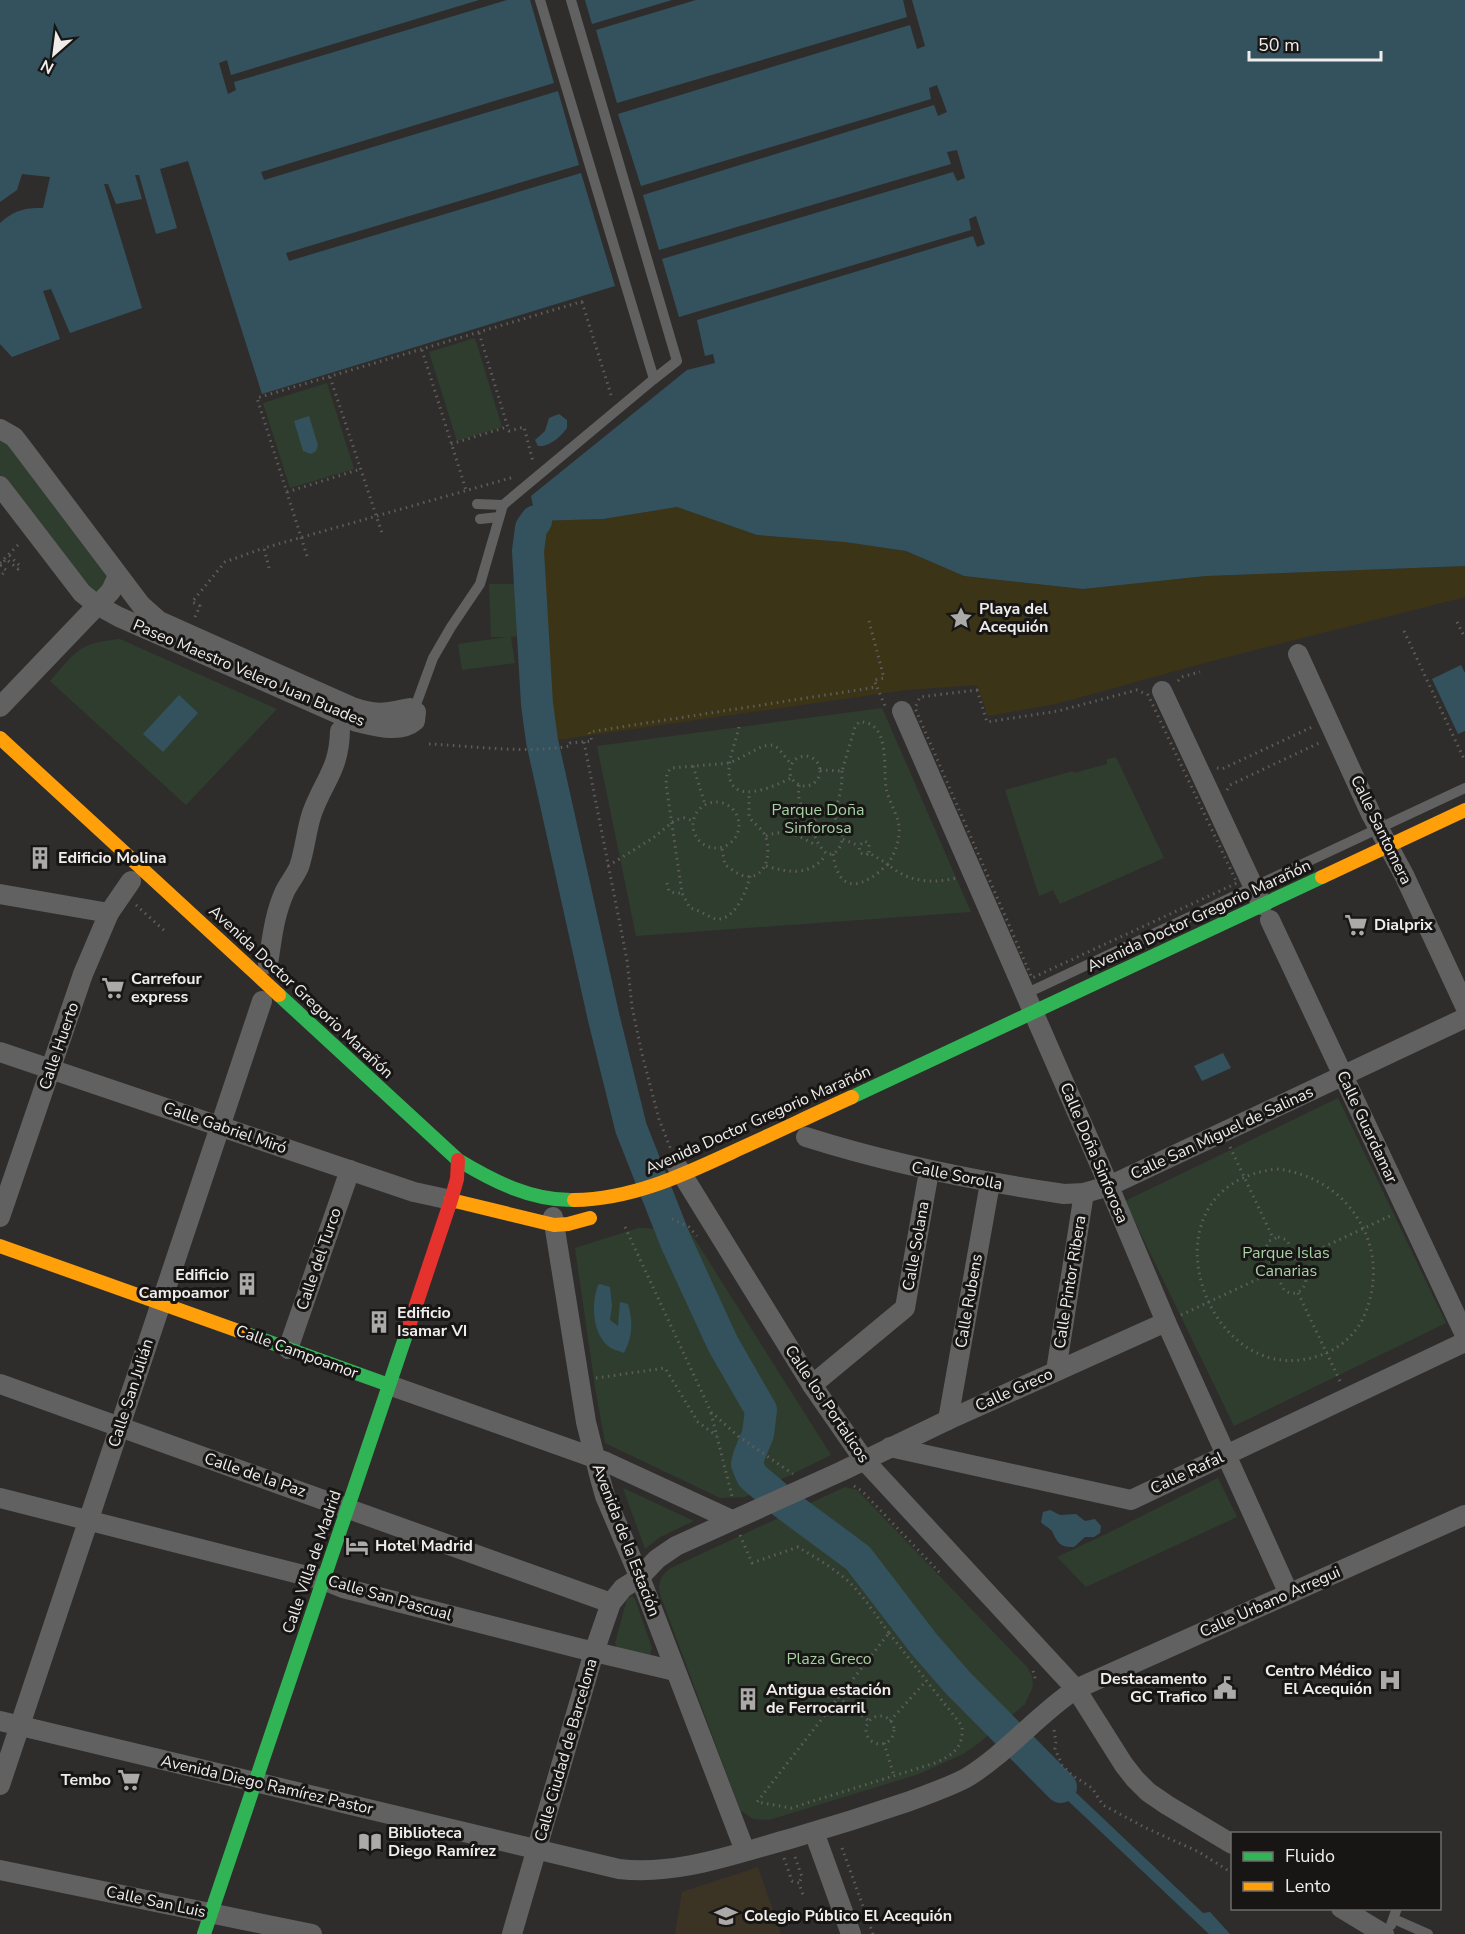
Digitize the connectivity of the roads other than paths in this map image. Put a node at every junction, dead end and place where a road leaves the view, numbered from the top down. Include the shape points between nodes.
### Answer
1 (540, 0) edge
2 (571, 0) edge
3 (654, 379) junction
4 (0, 429) edge
5 (0, 486) edge
6 (477, 504) dead end
7 (503, 505) junction
8 (499, 517) junction
9 (480, 519) dead end
10 (118, 575) junction
11 (97, 605) junction
12 (1298, 654) dead end
13 (1163, 695) road end
14 (0, 706) edge
15 (901, 708) road end
16 (414, 710) junction
17 (340, 730) dead end
18 (0, 738) edge
19 (1465, 788) edge
20 (1465, 810) edge
21 (1378, 827) junction
22 (1394, 857) junction
23 (131, 881) dead end
24 (1254, 886) junction
25 (0, 894) edge
26 (109, 913) junction
27 (1268, 916) junction
28 (268, 964) dead end
29 (1025, 994) junction
30 (262, 1001) dead end
31 (1465, 1006) edge
32 (1465, 1018) edge
33 (1038, 1024) junction
34 (0, 1053) edge
35 (51, 1069) junction
36 (1343, 1076) junction
37 (220, 1126) junction
38 (827, 1127) dead end
39 (801, 1140) joint
40 (458, 1160) junction
41 (443, 1167) dead end
42 (350, 1170) junction
43 (929, 1171) junction
44 (457, 1179) junction
45 (684, 1183) junction
46 (990, 1183) junction
47 (1109, 1186) junction
48 (1084, 1193) junction
49 (451, 1200) junction
50 (608, 1216) dead end
51 (0, 1217) edge
52 (553, 1221) junction
53 (0, 1246) edge
54 (160, 1304) junction
55 (1166, 1322) junction
56 (1465, 1335) edge
57 (1465, 1342) edge
58 (288, 1349) junction
59 (1056, 1371) junction
60 (0, 1384) edge
61 (389, 1385) junction
62 (812, 1385) junction
63 (948, 1419) junction
64 (120, 1427) junction
65 (890, 1447) junction
66 (1227, 1454) junction
67 (594, 1458) junction
68 (864, 1460) junction
69 (0, 1498) edge
70 (348, 1508) junction
71 (1465, 1515) edge
72 (736, 1518) junction
73 (89, 1520) junction
74 (639, 1578) junction
75 (323, 1580) junction
76 (1289, 1594) junction
77 (612, 1603) junction
78 (594, 1652) junction
79 (675, 1671) junction
80 (1076, 1689) junction
81 (0, 1721) edge
82 (20, 1726) junction
83 (255, 1782) junction
84 (0, 1785) edge
85 (814, 1832) junction
86 (1231, 1843) edge
87 (537, 1850) junction
88 (745, 1851) junction
89 (0, 1870) edge
90 (1347, 1910) edge
91 (211, 1913) junction
92 (1390, 1924) edge
93 (204, 1934) edge
94 (312, 1934) edge
95 (512, 1934) edge
96 (851, 1934) edge
97 (1428, 1934) edge

1 - 3 lane
2 - 3 lane via 677,361
3 - 7 lane
4 - 10 street, Paseo Maestro Velero Juan Buades via 14,437
5 - 11 street, Paseo Maestro Velero Juan Buades via 82,593
6 - 7 lane
7 - 8 lane
8 - 9 lane
8 - 16 lane via 480,584 433,658
10 - 11 street via 111,591
10 - 16 street, Paseo Maestro Velero Juan Buades via 150,615 172,628 357,709 389,714
11 - 14 street
11 - 16 street, Paseo Maestro Velero Juan Buades via 357,722 403,727 415,721
12 - 21 street, Calle Santomera
13 - 24 street, Calle Guardamar
15 - 29 street, Calle Doña Sinforosa
17 - 28 street via 336,763 313,811 299,865 274,922
18 - 40 street, Avenida Doctor Gregorio Marañón
19 - 21 lane
20 - 22 street, Avenida Doctor Gregorio Marañón
21 - 22 street, Calle Santomera
21 - 24 lane
22 - 27 street, Avenida Doctor Gregorio Marañón
22 - 31 street, Calle Santomera
23 - 26 street, Calle Huerto
24 - 27 street, Calle Guardamar
24 - 29 lane
25 - 26 street
26 - 35 street, Calle Huerto via 83,974
27 - 33 street, Avenida Doctor Gregorio Marañón
27 - 36 street, Calle Guardamar
29 - 33 street, Calle Doña Sinforosa
30 - 37 street, Calle San Julián
32 - 36 street, Calle San Miguel de Salinas
33 - 45 street, Avenida Doctor Gregorio Marañón
33 - 47 street, Calle Doña Sinforosa
34 - 35 street, Calle Gabriel Miró
35 - 37 street, Calle Gabriel Miró
35 - 51 street, Calle Huerto
36 - 47 street, Calle San Miguel de Salinas
36 - 56 street, Calle Guardamar
37 - 42 street, Calle Gabriel Miró
37 - 54 street, Calle San Julián
38 - 39 street
39 - 43 street, Calle Sorolla
40 - 44 street, Calle Villa de Madrid
40 - 45 street, Avenida Doctor Gregorio Marañón via 499,1185 524,1194 567,1201 610,1198
41 - 44 street
42 - 49 street, Calle Gabriel Miró
42 - 58 street, Calle del Turco
43 - 46 street, Calle Sorolla
43 - 62 street, Calle Solana via 905,1308
44 - 49 street, Calle Villa de Madrid
44 - 52 street via 474,1191
45 - 62 street, Calle los Portalicos
46 - 48 street, Calle Sorolla via 1064,1194
46 - 63 street, Calle Rubens
47 - 48 street, Calle Sorolla
47 - 55 street, Calle Doña Sinforosa
48 - 59 street, Calle Pintor Ribera
49 - 52 street
49 - 61 street, Calle Villa de Madrid
50 - 52 street
52 - 67 street, Avenida de la Estación
53 - 54 street, Calle Campoamor
54 - 58 street, Calle Campoamor
54 - 64 street, Calle San Julián
55 - 59 street, Calle Greco
55 - 66 street, Calle Doña Sinforosa
57 - 66 street, Calle Rafal
58 - 61 street, Calle Campoamor
59 - 63 street, Calle Greco
60 - 64 street, Calle de la Paz
61 - 67 street, Calle Campoamor
61 - 70 street, Calle Villa de Madrid
62 - 68 street, Calle los Portalicos
63 - 65 street, Calle Greco
64 - 70 street, Calle de la Paz
64 - 73 street, Calle San Julián
65 - 66 street, Calle Rafal via 1131,1500
65 - 68 street, Calle Greco
66 - 76 street, Calle Doña Sinforosa
67 - 72 street
67 - 74 street, Avenida de la Estación via 605,1496
68 - 72 street via 800,1481
68 - 80 street, Calle los Portalicos
69 - 73 street, Calle San Pascual
70 - 75 street, Calle Villa de Madrid
70 - 77 street, Calle de la Paz
71 - 76 street, Calle Urbano Arregui
72 - 74 street via 669,1550
73 - 75 street, Calle San Pascual
73 - 82 street, Calle San Julián
74 - 77 street, Calle Ciudad de Barcelona via 623,1588
74 - 79 street, Avenida de la Estación
75 - 78 street, Calle San Pascual
75 - 83 street, Calle Villa de Madrid
76 - 80 street, Calle Urbano Arregui
77 - 78 street, Calle Ciudad de Barcelona
78 - 79 street, Calle San Pascual
78 - 87 street, Calle Ciudad de Barcelona
79 - 88 street, Avenida de la Estación
80 - 85 street, Calle Urbano Arregui via 1046,1724 954,1784
80 - 86 street, Calle los Portalicos via 1124,1765 1148,1792
81 - 82 street, Avenida Diego Ramírez Pastor
82 - 83 street, Avenida Diego Ramírez Pastor
82 - 84 street, Calle San Julián
83 - 87 street, Avenida Diego Ramírez Pastor
83 - 91 street, Calle Villa de Madrid
85 - 88 street
85 - 96 street
87 - 88 street, Avenida Diego Ramírez Pastor via 636,1871 688,1866
87 - 95 street, Calle Ciudad de Barcelona
89 - 91 street, Calle San Luis
90 - 92 street
91 - 93 street, Calle Villa de Madrid
91 - 94 street, Calle San Luis
92 - 97 lane

